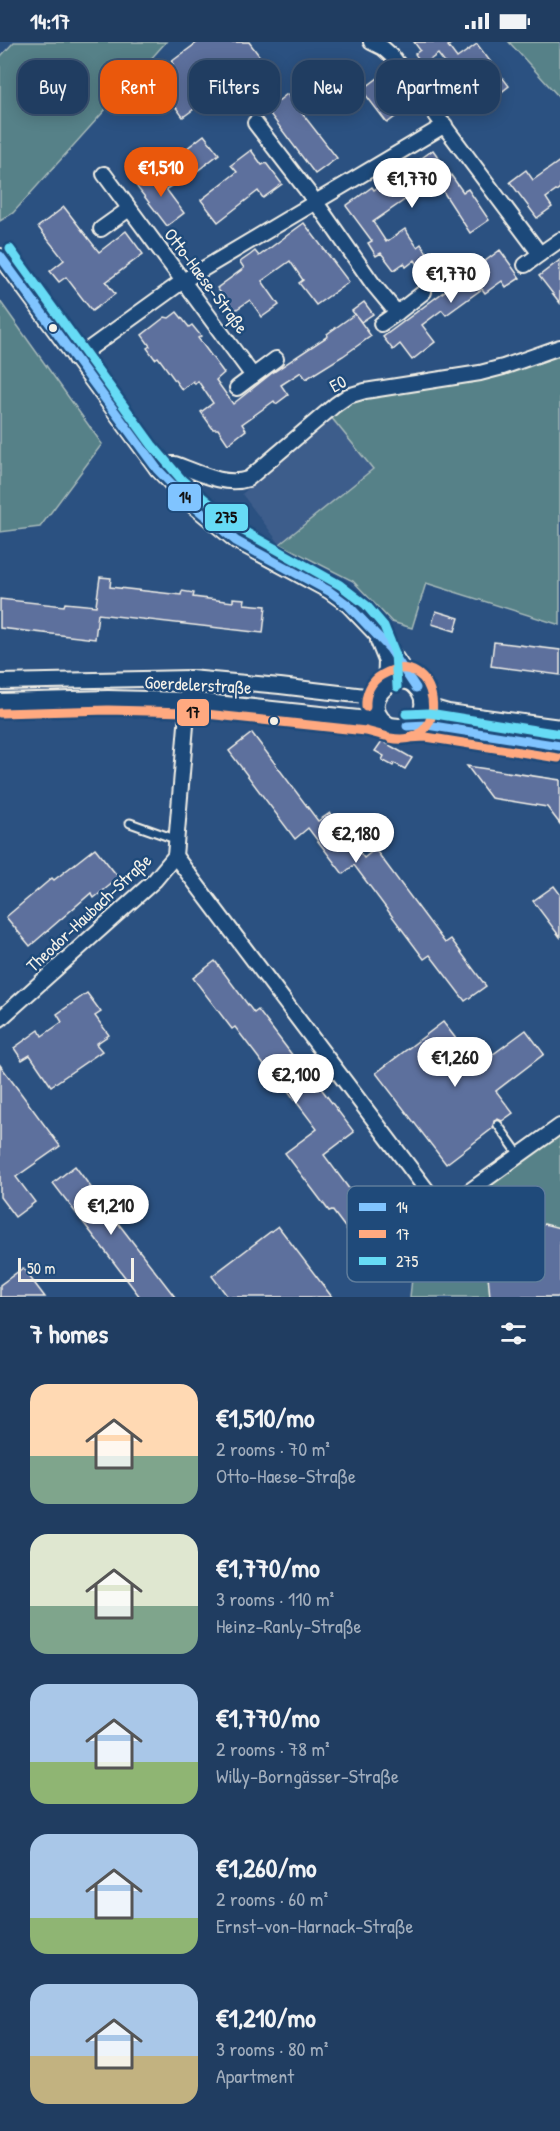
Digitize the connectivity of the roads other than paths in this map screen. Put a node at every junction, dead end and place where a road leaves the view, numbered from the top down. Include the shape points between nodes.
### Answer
1 (371, 42) edge
2 (255, 123) dead end
3 (445, 125) junction
4 (104, 174) dead end
5 (315, 201) junction
6 (129, 209) junction
7 (101, 229) dead end
8 (560, 240) edge
9 (540, 254) junction
10 (0, 256) edge
11 (525, 265) dead end
12 (183, 280) junction
13 (424, 292) dead end
14 (396, 313) junction
15 (381, 324) dead end
16 (560, 347) edge
17 (75, 359) junction
18 (276, 359) dead end
19 (253, 376) junction
20 (237, 388) dead end
21 (157, 469) junction
22 (366, 622) junction
23 (190, 678) junction
24 (0, 682) edge
25 (383, 690) junction
26 (419, 694) junction
27 (188, 700) junction
28 (0, 701) edge
29 (392, 726) junction
30 (407, 726) junction
31 (560, 727) edge
32 (560, 746) edge
33 (130, 823) dead end
34 (175, 839) junction
35 (175, 855) junction
36 (0, 1019) edge
37 (498, 1125) dead end
38 (560, 1126) edge
39 (520, 1156) junction
40 (424, 1186) edge
41 (478, 1186) edge

1 - 3 street via 392,56
2 - 5 street
3 - 5 street
3 - 9 street
4 - 6 street, Otto-Haese-Straße
5 - 12 street
5 - 14 street
6 - 7 street
6 - 12 street, Otto-Haese-Straße
8 - 9 street
9 - 11 street
10 - 17 street
12 - 17 street
12 - 19 street, Otto-Haese-Straße
13 - 14 street
14 - 15 street
16 - 21 street, E0 via 480,373 348,396 248,479 227,482 175,464
17 - 21 street
18 - 19 street
19 - 20 street
21 - 22 street via 236,541 329,591
22 - 25 street via 386,661
22 - 26 street via 390,649
23 - 24 street, Goerdelerstraße
23 - 25 street, Goerdelerstraße via 365,696
23 - 27 street, Theodor-Haubach-Straße
25 - 26 street, Goerdelerstraße via 397,682 410,684
25 - 29 street via 378,710
26 - 30 street via 419,716
26 - 31 street, Goerdelerstraße via 434,708 448,712
27 - 28 street, Goerdelerstraße
27 - 29 street, Goerdelerstraße via 368,718
27 - 34 street, Theodor-Haubach-Straße
29 - 30 street, Goerdelerstraße
30 - 32 street, Goerdelerstraße via 427,725
33 - 34 lane
34 - 35 street, Theodor-Haubach-Straße
35 - 36 street, Theodor-Haubach-Straße via 147,888
35 - 40 street
37 - 39 lane
38 - 39 street
39 - 41 street

